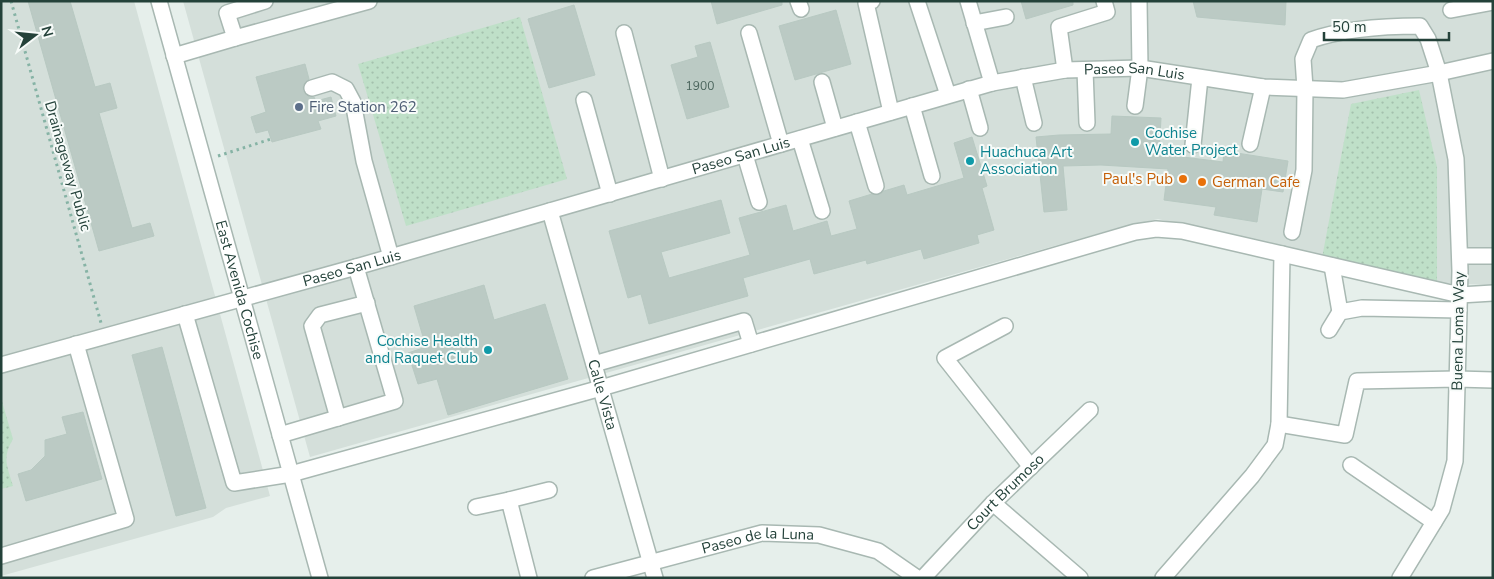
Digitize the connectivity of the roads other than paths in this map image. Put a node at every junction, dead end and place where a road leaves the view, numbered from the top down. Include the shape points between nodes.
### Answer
1 (159, 1) edge
2 (265, 1) edge
3 (370, 1) edge
4 (872, 1) edge
5 (917, 1) edge
6 (968, 1) edge
7 (1104, 1) edge
8 (1139, 1) edge
9 (1493, 2) edge
10 (225, 7) edge
11 (1451, 10) dead end
12 (1006, 17) dead end
13 (974, 23) junction
14 (624, 33) dead end
15 (749, 33) dead end
16 (235, 38) junction
17 (174, 56) junction
18 (1493, 60) edge
19 (1140, 68) junction
20 (1065, 70) junction
21 (1085, 70) junction
22 (1439, 73) junction
23 (1023, 77) junction
24 (1200, 78) junction
25 (822, 82) dead end
26 (992, 83) junction
27 (1263, 87) junction
28 (312, 88) dead end
29 (1305, 88) junction
30 (969, 90) junction
31 (948, 95) junction
32 (584, 100) dead end
33 (912, 106) junction
34 (1136, 106) dead end
35 (891, 112) junction
36 (857, 122) junction
37 (1034, 123) dead end
38 (1087, 123) dead end
39 (835, 128) junction
40 (980, 128) dead end
41 (800, 139) junction
42 (781, 144) junction
43 (1250, 144) dead end
44 (1193, 145) dead end
45 (745, 155) junction
46 (932, 176) dead end
47 (662, 179) junction
48 (876, 186) dead end
49 (610, 194) junction
50 (759, 202) dead end
51 (550, 211) junction
52 (822, 212) dead end
53 (1292, 232) dead end
54 (1282, 254) junction
55 (1460, 256) junction
56 (1493, 256) edge
57 (391, 257) junction
58 (1332, 266) junction
59 (356, 267) junction
60 (1493, 294) edge
61 (242, 299) junction
62 (367, 303) junction
63 (1459, 303) junction
64 (1340, 312) junction
65 (185, 314) junction
66 (1005, 326) dead end
67 (1329, 330) dead end
68 (76, 344) junction
69 (751, 344) junction
70 (594, 364) junction
71 (1, 365) edge
72 (1457, 379) junction
73 (1493, 380) edge
74 (601, 388) junction
75 (1090, 410) dead end
76 (338, 418) junction
77 (1280, 424) junction
78 (280, 435) junction
79 (1351, 465) dead end
80 (1031, 467) junction
81 (291, 474) junction
82 (549, 490) dead end
83 (509, 500) junction
84 (993, 503) junction
85 (476, 507) dead end
86 (1434, 522) junction
87 (1, 556) edge
88 (650, 561) junction
89 (1404, 577) edge
90 (320, 578) edge
91 (529, 578) edge
92 (593, 578) edge
93 (655, 578) edge
94 (917, 578) edge
95 (923, 578) edge
96 (1080, 578) edge
97 (1163, 578) edge

1 - 17 street, East Avenida Cochise
2 - 10 street
3 - 16 street
4 - 35 street via 866,3
5 - 31 street
6 - 13 street
7 - 20 street via 1107,12 1059,26
8 - 19 street
9 - 11 street
10 - 16 street
12 - 13 street
13 - 26 street
14 - 47 street
15 - 42 street
16 - 17 street
17 - 61 street, East Avenida Cochise
18 - 22 street, Paseo San Luis
19 - 21 street, Paseo San Luis
19 - 24 street, Paseo San Luis
19 - 34 street
20 - 21 street, Paseo San Luis
20 - 23 street, Paseo San Luis
21 - 38 street
22 - 29 street, Paseo San Luis via 1344,90
22 - 29 street, Buena Loma Way via 1428,39 1420,26 1389,26 1311,40 1303,59
22 - 55 street, Buena Loma Way via 1456,159
23 - 26 street, Paseo San Luis
23 - 37 street
24 - 27 street, Paseo San Luis
24 - 44 street
25 - 39 street
26 - 30 street, Paseo San Luis
27 - 29 street, Paseo San Luis
27 - 43 street
28 - 57 street via 332,82 346,89 353,102 364,161
29 - 53 street via 1304,170
30 - 31 street, Paseo San Luis
30 - 40 street
31 - 33 street, Paseo San Luis
32 - 49 street
33 - 35 street, Paseo San Luis
33 - 46 street
35 - 36 street, Paseo San Luis
36 - 39 street, Paseo San Luis
36 - 48 street
39 - 41 street, Paseo San Luis
41 - 42 street, Paseo San Luis
41 - 52 street
42 - 45 street, Paseo San Luis
45 - 47 street, Paseo San Luis
45 - 50 street
47 - 49 street, Paseo San Luis
49 - 51 street, Paseo San Luis
51 - 57 street, Paseo San Luis
51 - 70 street, Calle Vista
54 - 58 street
54 - 69 street via 1182,231 1156,229 1135,232
54 - 77 street
55 - 56 street
55 - 63 street, Buena Loma Way
57 - 59 street, Paseo San Luis
58 - 63 street
58 - 64 street
59 - 61 street, Paseo San Luis
59 - 62 street
60 - 63 street
61 - 65 street, Paseo San Luis
61 - 78 street, East Avenida Cochise
62 - 76 street via 320,315 312,326
62 - 76 street via 395,401
63 - 64 street
63 - 72 street, Buena Loma Way
64 - 67 street
65 - 68 street, Paseo San Luis
65 - 81 street via 234,483
66 - 80 street via 945,358
68 - 71 street, Paseo San Luis
68 - 87 street via 126,519
69 - 70 street via 744,321
69 - 74 street
70 - 74 street, Calle Vista
72 - 73 street
72 - 77 street via 1357,381 1345,435
72 - 86 street, Buena Loma Way via 1455,461 1442,509
74 - 81 street
74 - 88 street, Calle Vista
75 - 80 street, Court Brumoso
76 - 78 street
77 - 97 street via 1275,445 1252,476
78 - 81 street, East Avenida Cochise
79 - 86 street
80 - 84 street, Court Brumoso
81 - 90 street, East Avenida Cochise
82 - 83 street
83 - 85 street
83 - 91 street
84 - 95 street, Court Brumoso
84 - 96 street
86 - 89 street, Buena Loma Way
88 - 92 street, Paseo de la Luna
88 - 93 street, Calle Vista
88 - 94 street, Paseo de la Luna via 762,533 820,535 878,551

